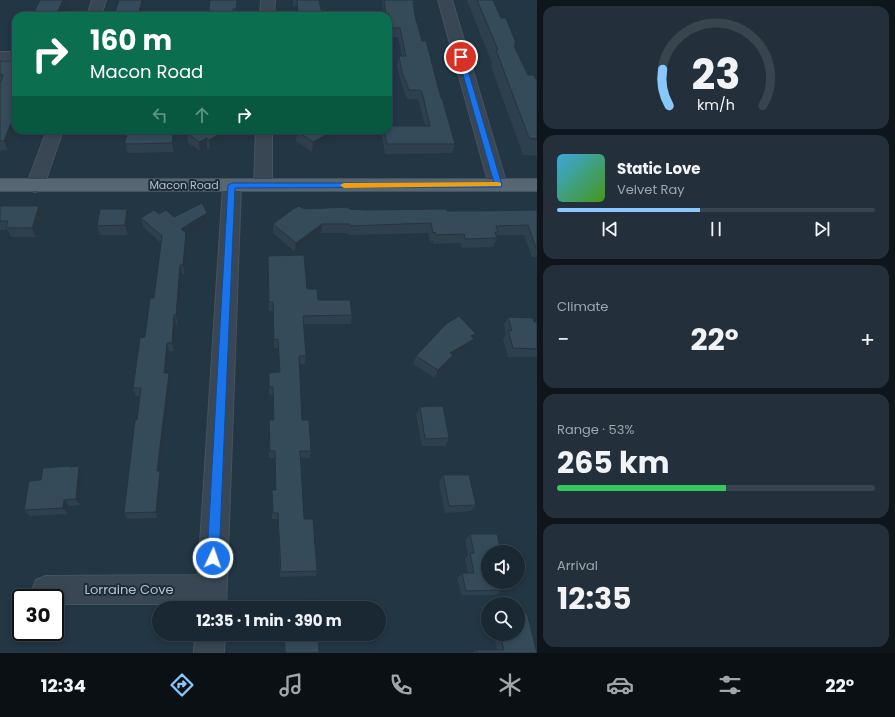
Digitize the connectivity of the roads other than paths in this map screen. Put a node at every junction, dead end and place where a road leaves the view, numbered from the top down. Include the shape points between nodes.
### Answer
1 (99, 0) edge
2 (268, 0) edge
3 (445, 0) edge
4 (95, 12) edge
5 (267, 12) edge
6 (0, 56) edge
7 (12, 56) edge
8 (54, 134) edge
9 (264, 134) edge
10 (0, 185) edge
11 (232, 185) junction
12 (262, 185) junction
13 (498, 185) junction
14 (537, 185) edge
15 (35, 186) junction
16 (64, 591) edge
17 (211, 598) edge
18 (210, 641) edge
19 (209, 653) edge

1 - 4 street
2 - 5 street
3 - 13 street
6 - 7 street
8 - 15 street
9 - 12 street
10 - 15 main road, Macon Road
11 - 12 main road, Macon Road
11 - 15 main road, Macon Road
11 - 17 street
12 - 13 main road, Macon Road
13 - 14 main road, Macon Road
16 - 17 street, Lorraine Cove
18 - 19 street

